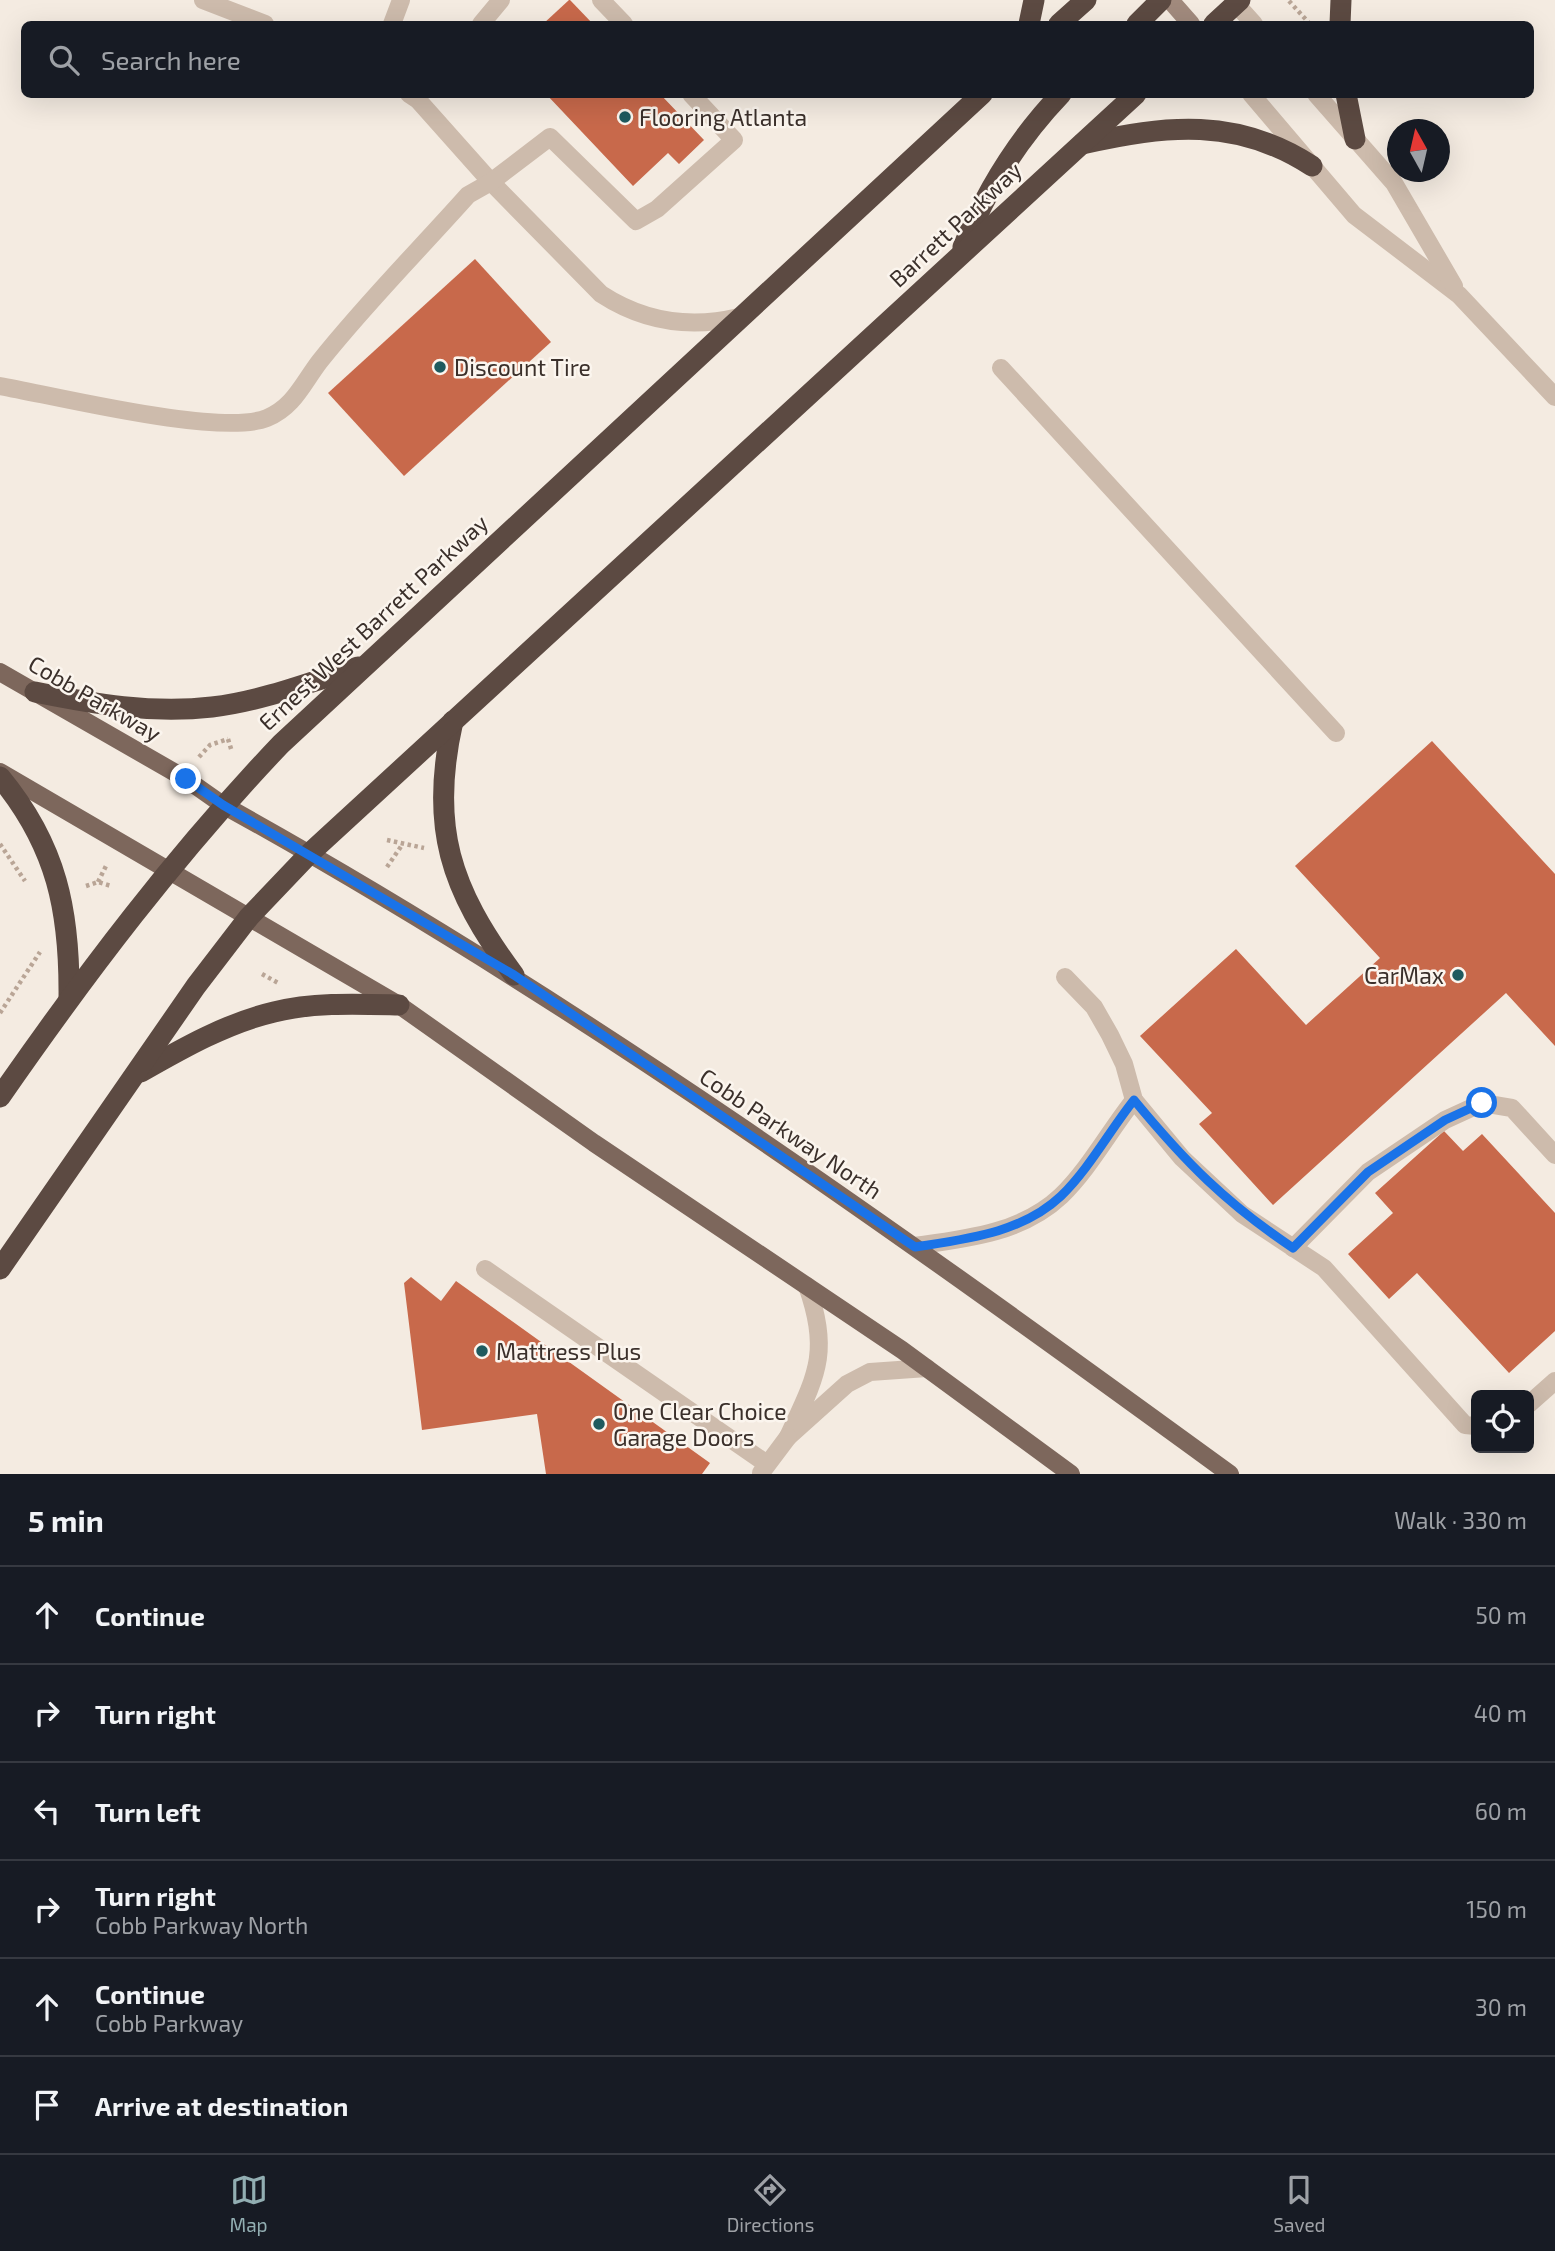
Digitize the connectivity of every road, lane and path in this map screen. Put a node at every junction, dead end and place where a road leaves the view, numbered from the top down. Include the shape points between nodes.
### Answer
1 (203, 0) edge
2 (401, 0) edge
3 (501, 0) edge
4 (601, 0) edge
5 (1034, 0) edge
6 (1086, 0) edge
7 (1161, 0) edge
8 (1170, 0) edge
9 (1340, 0) edge
10 (1237, 1) edge
11 (1289, 1) edge
12 (257, 21) edge
13 (393, 21) edge
14 (484, 21) edge
15 (621, 21) edge
16 (1030, 21) edge
17 (1062, 21) edge
18 (1140, 21) edge
19 (1188, 21) edge
20 (1217, 21) edge
21 (1252, 21) edge
22 (1307, 21) edge
23 (1340, 21) edge
24 (418, 98) edge
25 (695, 98) edge
26 (978, 98) edge
27 (1057, 98) edge
28 (1132, 98) edge
29 (1254, 98) edge
30 (1319, 98) edge
31 (1347, 98) edge
32 (1355, 139) junction
33 (1080, 145) junction
34 (1312, 166) junction
35 (491, 182) junction
36 (960, 256) junction
37 (1459, 295) junction
38 (739, 317) junction
39 (1000, 368) dead end
40 (0, 386) edge
41 (1555, 397) edge
42 (363, 666) junction
43 (0, 672) edge
44 (35, 692) junction
45 (453, 721) junction
46 (225, 726) dead end
47 (1336, 733) dead end
48 (228, 739) junction
49 (232, 752) dead end
50 (199, 757) dead end
51 (0, 774) edge
52 (223, 805) junction
53 (387, 840) dead end
54 (0, 844) edge
55 (402, 845) junction
56 (435, 849) dead end
57 (310, 853) junction
58 (109, 861) dead end
59 (387, 867) dead end
60 (168, 871) junction
61 (98, 882) junction
62 (27, 884) dead end
63 (111, 886) dead end
64 (76, 889) dead end
65 (249, 917) junction
66 (43, 947) dead end
67 (514, 975) junction
68 (1066, 977) dead end
69 (69, 999) junction
70 (399, 1005) junction
71 (0, 1013) edge
72 (136, 1075) junction
73 (0, 1097) edge
74 (1134, 1100) junction
75 (1555, 1156) edge
76 (915, 1247) junction
77 (1293, 1248) junction
78 (0, 1269) edge
79 (485, 1269) dead end
80 (807, 1286) junction
81 (927, 1368) junction
82 (1555, 1381) edge
83 (1534, 1400) edge
84 (1471, 1426) edge
85 (788, 1437) junction
86 (764, 1469) edge
87 (1071, 1474) edge
88 (1230, 1474) edge

1 - 12 street
2 - 13 street
3 - 14 street
4 - 15 street
5 - 16 highway
6 - 17 highway
7 - 18 highway
8 - 19 street
9 - 23 highway
10 - 20 highway
10 - 21 street
11 - 22 path
24 - 35 street
25 - 35 street via 734,139 657,209 636,220 550,137
26 - 38 highway, Ernest West Barrett Parkway
27 - 36 highway via 1002,167
28 - 33 highway, Barrett Parkway
29 - 34 street
30 - 32 street
31 - 32 highway
32 - 37 street via 1394,183
33 - 34 highway via 1197,128 1264,140
33 - 36 highway, Barrett Parkway
34 - 37 street via 1354,215
35 - 38 street via 583,278 623,308 675,323 708,324
35 - 40 street via 468,195 319,361 289,405 266,419 240,424 191,421
36 - 45 highway, Barrett Parkway
37 - 41 street
38 - 42 highway, Ernest West Barrett Parkway
39 - 47 street
42 - 44 highway via 213,707 123,708
42 - 52 highway, Ernest West Barrett Parkway
43 - 44 main road, Cobb Parkway
44 - 52 main road, Cobb Parkway
45 - 57 highway
45 - 67 highway via 443,767 446,836 465,895
46 - 48 path
48 - 49 path
48 - 50 path via 211,745
51 - 60 main road
51 - 69 highway via 36,827 58,879 69,953
52 - 57 main road, Cobb Parkway
52 - 60 highway, Ernest West Barrett Parkway
53 - 55 path
54 - 62 path
55 - 56 path
55 - 59 path
57 - 65 highway
57 - 67 main road, Cobb Parkway North
58 - 61 path
60 - 65 main road
60 - 69 highway, Ernest West Barrett Parkway
61 - 63 path
61 - 64 path
65 - 70 main road
65 - 72 highway
66 - 71 path
67 - 76 main road, Cobb Parkway North
68 - 74 street via 1094,1007 1110,1035
69 - 73 highway, Ernest West Barrett Parkway
70 - 72 highway via 276,1011 207,1036
70 - 80 main road
72 - 78 highway
74 - 76 street via 1062,1195 1031,1219 996,1232
74 - 77 street via 1192,1168 1242,1214
75 - 77 street via 1512,1108 1482,1103 1445,1120 1368,1172
76 - 88 main road, Cobb Parkway North
77 - 84 street via 1324,1268 1465,1425
79 - 86 street
80 - 81 main road
80 - 85 street via 820,1336 819,1362
81 - 85 street via 870,1372 847,1384
81 - 87 main road
82 - 83 street
85 - 86 street

